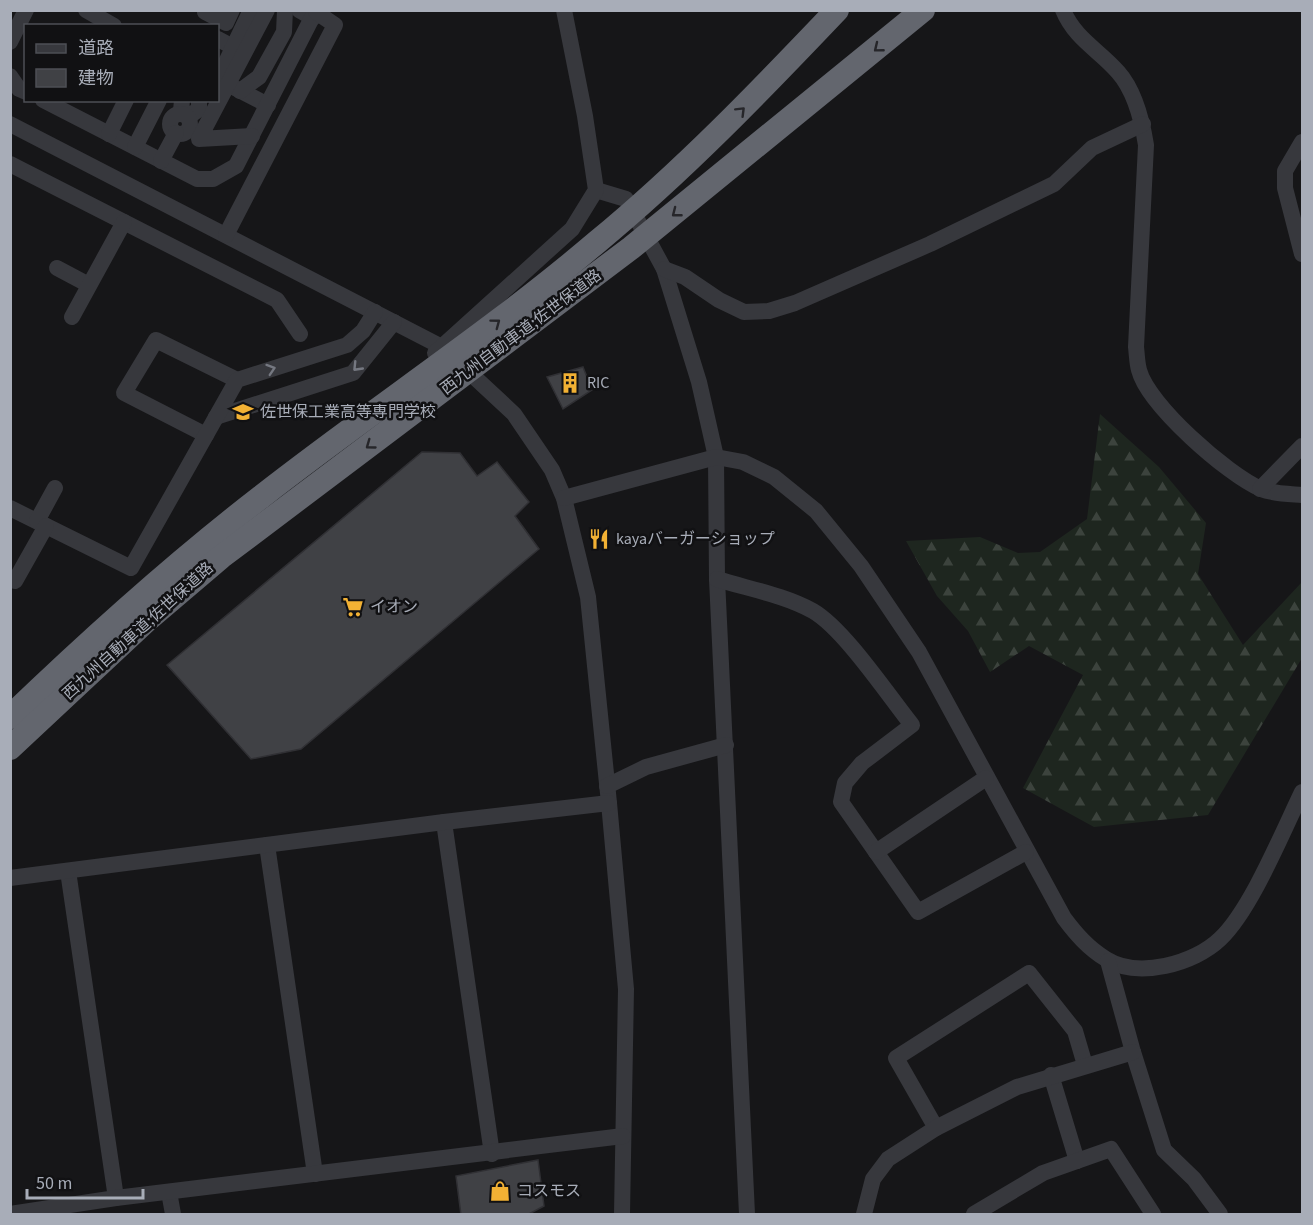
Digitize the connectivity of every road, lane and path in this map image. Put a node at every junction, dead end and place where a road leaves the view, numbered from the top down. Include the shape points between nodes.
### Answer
1 (26, 10) edge
2 (232, 10) edge
3 (251, 10) edge
4 (267, 10) edge
5 (285, 10) edge
6 (564, 10) edge
7 (837, 10) edge
8 (923, 10) edge
9 (1063, 10) edge
10 (311, 13) edge
11 (91, 15) edge
12 (200, 15) edge
13 (110, 24) edge
14 (219, 40) edge
15 (16, 42) edge
16 (233, 47) junction
17 (268, 62) junction
18 (286, 71) junction
19 (10, 76) edge
20 (226, 83) edge
21 (24, 91) edge
22 (219, 98) edge
23 (48, 102) edge
24 (125, 102) edge
25 (158, 102) edge
26 (199, 102) edge
27 (217, 102) edge
28 (182, 104) edge
29 (268, 105) junction
30 (10, 124) edge
31 (1143, 124) junction
32 (109, 134) junction
33 (252, 135) junction
34 (1302, 142) edge
35 (135, 147) junction
36 (161, 161) junction
37 (10, 164) edge
38 (596, 189) junction
39 (124, 222) junction
40 (226, 235) junction
41 (1302, 254) edge
42 (57, 268) dead end
43 (664, 269) junction
44 (89, 285) junction
45 (375, 312) junction
46 (72, 317) dead end
47 (394, 322) junction
48 (300, 334) dead end
49 (442, 347) junction
50 (237, 380) junction
51 (216, 417) junction
52 (206, 435) junction
53 (1302, 446) edge
54 (716, 457) junction
55 (55, 488) dead end
56 (1260, 489) junction
57 (1302, 495) edge
58 (564, 498) junction
59 (10, 508) edge
60 (41, 524) junction
61 (717, 579) junction
62 (15, 581) dead end
63 (10, 717) edge
64 (10, 734) edge
65 (726, 745) junction
66 (10, 748) edge
67 (986, 778) junction
68 (607, 786) junction
69 (1302, 792) edge
70 (609, 803) junction
71 (444, 822) junction
72 (267, 845) junction
73 (876, 852) junction
74 (1026, 852) junction
75 (68, 871) junction
76 (10, 878) edge
77 (1108, 961) junction
78 (1133, 1052) junction
79 (1085, 1065) junction
80 (1051, 1075) junction
81 (936, 1128) junction
82 (623, 1136) junction
83 (492, 1154) junction
84 (1077, 1161) junction
85 (315, 1174) junction
86 (169, 1192) junction
87 (116, 1198) junction
88 (10, 1214) edge
89 (173, 1215) edge
90 (622, 1215) edge
91 (747, 1215) edge
92 (864, 1215) edge
93 (974, 1215) edge
94 (1153, 1215) edge
95 (1220, 1215) edge

1 - 15 street
2 - 12 street via 226,23
3 - 16 street
4 - 20 street
5 - 17 street via 284,32
6 - 38 street
63 -> 7 highway, 西九州自動車道;佐世保道路 via 194,550 548,283 699,152
8 -> 66 highway, 西九州自動車道;佐世保道路 via 722,177 221,556
9 - 31 street via 1080,38 1119,72 1133,95
10 - 18 street
10 - 40 street via 335,25
11 - 13 street
14 - 16 street
16 - 20 street
17 - 18 street
17 - 20 street via 260,77
18 - 29 street
19 - 21 street
20 - 22 street
20 - 29 street
23 - 32 street
24 - 32 street
25 - 35 street
26 - 28 street via 196,113
27 - 33 street via 199,139
28 - 36 street via 172,119 171,128 176,133
29 - 33 street
30 - 40 street
31 - 43 street via 1092,148 1054,184 930,244 770,311 744,312
31 - 56 street via 1146,145 1136,347 1139,372 1153,397 1180,427
32 - 35 street
33 - 36 street via 236,166 213,179 197,179
34 - 41 street via 1285,171 1285,188
35 - 36 street
37 - 39 street
38 - 43 street via 626,199
38 - 49 street via 572,229
39 - 44 street
39 - 48 street via 278,300
40 - 45 street
42 - 44 street
43 - 54 street via 699,382
44 - 46 street
45 - 47 street
50 -> 45 street via 347,345 363,331
47 - 49 street
47 -> 51 street via 353,373
49 - 58 street via 514,414 552,471
49 - 64 street
50 - 51 street
50 - 52 street via 156,340 124,393
51 - 52 street
52 - 60 street via 131,568
53 - 56 street
54 - 58 street
54 - 61 street
54 - 67 street via 743,462 774,477 816,511 861,566 919,652
55 - 60 street
56 - 57 street
58 - 68 street via 588,597
59 - 60 street
60 - 62 street
61 - 65 street
61 - 73 street via 795,602 815,612 834,627 912,725 862,763 845,783 841,802
65 - 68 street via 646,767
65 - 91 street
67 - 73 street
67 - 74 street
68 - 70 street
69 - 77 street via 1249,899 1221,938 1199,954 1169,966 1146,969
70 - 71 street
70 - 82 street via 626,989
71 - 72 street
71 - 83 street
72 - 75 street
72 - 85 street
73 - 74 street via 918,912
74 - 77 street via 1064,918 1084,943
75 - 76 street
75 - 87 street
77 - 78 street
78 - 79 street
78 - 95 street via 1164,1150 1194,1179
79 - 80 street
79 - 81 street via 1075,1031 1029,973 896,1058
80 - 81 street via 1017,1087
80 - 84 street
81 - 92 street via 888,1159 873,1179
82 - 83 street
82 - 90 street
83 - 85 street
84 - 93 street via 1043,1173
84 - 94 street via 1111,1149
85 - 86 street
86 - 87 street
86 - 89 street
87 - 88 street

